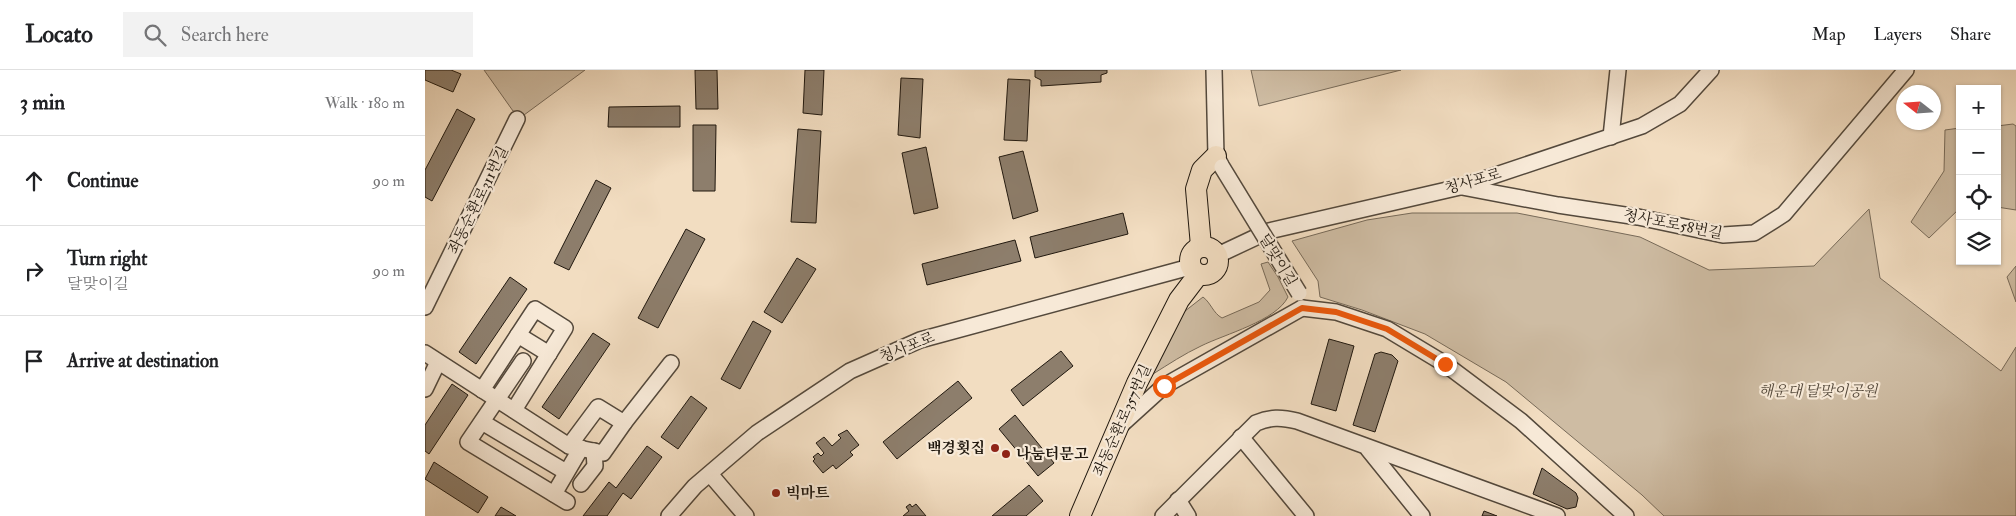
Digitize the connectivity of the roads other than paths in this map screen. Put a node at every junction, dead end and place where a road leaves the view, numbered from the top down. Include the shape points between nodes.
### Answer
1 (1214, 70) edge
2 (1618, 70) edge
3 (1711, 70) edge
4 (1906, 70) edge
5 (517, 120) dead end
6 (1611, 137) junction
7 (1219, 161) junction
8 (1460, 187) junction
9 (1209, 251) junction
10 (1194, 271) junction
11 (1300, 301) junction
12 (425, 307) edge
13 (518, 335) junction
14 (425, 353) edge
15 (549, 354) junction
16 (523, 360) dead end
17 (438, 362) junction
18 (671, 364) dead end
19 (425, 389) edge
20 (482, 390) junction
21 (498, 400) junction
22 (513, 410) junction
23 (482, 422) junction
24 (624, 423) junction
25 (1116, 430) junction
26 (1241, 437) junction
27 (581, 448) junction
28 (1367, 448) junction
29 (567, 472) junction
30 (710, 474) junction
31 (581, 484) dead end
32 (554, 494) junction
33 (1178, 500) junction
34 (567, 502) dead end
35 (669, 516) edge
36 (746, 516) edge
37 (1081, 516) edge
38 (1163, 516) edge
39 (1188, 516) edge
40 (1306, 516) edge
41 (1422, 516) edge
42 (1557, 516) edge
43 (1626, 516) edge

1 - 7 street
2 - 6 street
3 - 6 street, 청사포로 via 1680,104 1642,126
4 - 8 street, 청사포로58번길 via 1784,214 1754,234 1723,235
5 - 12 street, 좌동순환로311번길
6 - 8 street, 청사포로
7 - 9 main road via 1203,170 1196,189
7 - 11 street, 달맞이길, bridge
8 - 9 street, 청사포로 via 1269,231
9 - 10 main road via 1192,255
9 - 10 main road via 1219,261 1217,268 1205,276
10 - 25 main road, 좌동순환로357번길
10 - 30 street, 청사포로 via 920,340 850,371 757,433
11 - 25 street via 1164,386
11 - 43 street via 1387,329 1445,364 1521,421
13 - 15 street
13 - 15 street via 535,309 565,328
13 - 20 street
14 - 17 street
15 - 22 street
16 - 21 street
17 - 19 street
17 - 20 street
18 - 24 street
20 - 21 street
21 - 22 street
21 - 23 street
22 - 27 street
23 - 29 street
23 - 32 street via 468,442
24 - 27 street via 603,453
24 - 27 street via 598,407
25 - 37 main road, 좌동순환로357번길
26 - 28 street via 1262,420 1284,418
26 - 33 street
26 - 40 street
27 - 29 street
27 - 31 street via 595,466
28 - 41 street
28 - 42 street
29 - 32 street
30 - 35 street, 청사포로
30 - 36 street
32 - 34 street
33 - 38 street
33 - 39 street

